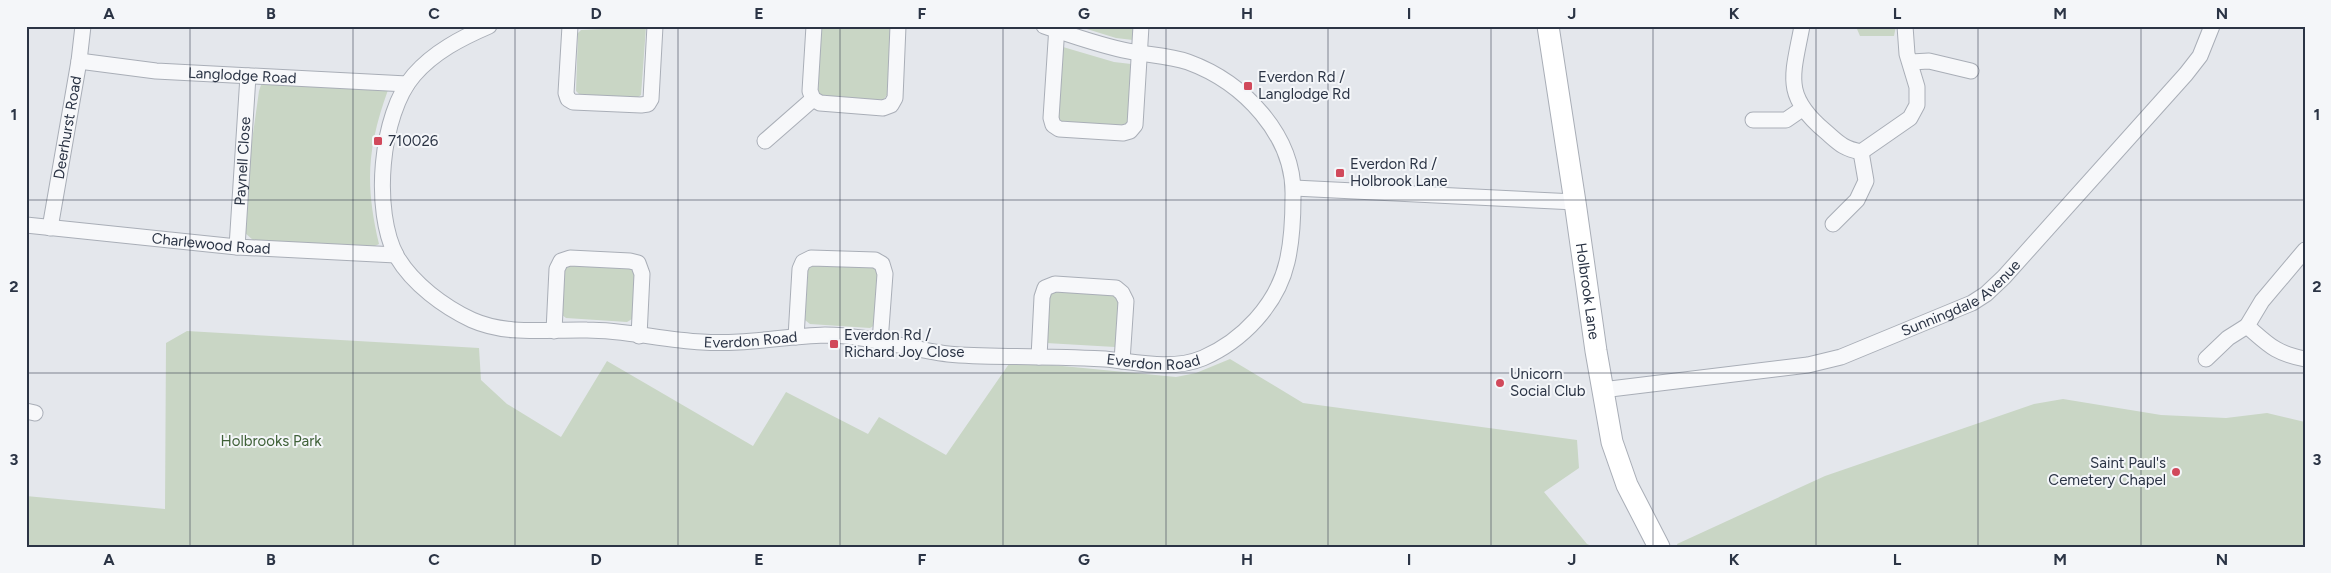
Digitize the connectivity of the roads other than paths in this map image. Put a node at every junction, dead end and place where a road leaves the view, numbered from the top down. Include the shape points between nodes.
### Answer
1 (82, 26) edge
2 (489, 26) edge
3 (570, 26) edge
4 (656, 26) edge
5 (814, 26) edge
6 (898, 26) edge
7 (1141, 26) edge
8 (1548, 26) edge
9 (1802, 26) edge
10 (1905, 26) edge
11 (2212, 26) edge
12 (1052, 28) edge
13 (1139, 54) junction
14 (79, 61) junction
15 (1911, 62) junction
16 (1971, 71) dead end
17 (248, 76) junction
18 (407, 84) junction
19 (812, 99) junction
20 (1802, 109) junction
21 (1753, 120) dead end
22 (765, 141) dead end
23 (1861, 152) junction
24 (1294, 188) junction
25 (1576, 202) junction
26 (1833, 224) dead end
27 (26, 225) edge
28 (50, 228) junction
29 (237, 247) junction
30 (2305, 250) edge
31 (396, 255) junction
32 (2247, 326) junction
33 (554, 331) junction
34 (639, 336) junction
35 (796, 337) junction
36 (880, 342) junction
37 (1039, 356) junction
38 (2206, 359) dead end
39 (2305, 359) edge
40 (1122, 361) junction
41 (1602, 390) junction
42 (1659, 547) edge

1 - 14 street, Deerhurst Road
2 - 18 street, Everdon Road via 444,49
3 - 4 street via 568,99 573,102 641,106 651,99
5 - 19 street
6 - 19 street via 895,98 891,105 883,108 820,103
7 - 13 street
8 - 25 street, Holbrook Lane
9 - 20 street via 1793,76 1793,88
10 - 15 street via 1907,54
11 - 41 street, Sunningdale Avenue via 2200,56 2186,74 2004,278 1981,298 1862,350 1823,362
12 - 13 street, Everdon Road via 1088,42
12 - 13 street via 1051,118 1058,129 1130,131 1135,124
13 - 24 street, Everdon Road via 1185,61 1210,73 1251,101 1280,138
14 - 17 street, Langlodge Road via 156,71
14 - 28 street, Deerhurst Road
15 - 16 street via 1929,61
15 - 23 street via 1917,104 1910,118
17 - 18 street, Langlodge Road
17 - 29 street, Paynell Close
18 - 31 street, Everdon Road via 391,116 382,184 386,218
19 - 22 street
20 - 21 street via 1786,120
20 - 23 street via 1845,148
23 - 26 street via 1866,180 1857,200
24 - 25 street
24 - 40 street, Everdon Road via 1287,263 1266,308 1247,329 1206,357 1189,363 1166,365
25 - 41 street, Holbrook Lane
27 - 28 street, Charlewood Road
28 - 29 street, Charlewood Road
29 - 31 street, Charlewood Road
30 - 32 street via 2262,301
31 - 33 street, Everdon Road via 417,283 447,306 476,321 515,330
32 - 38 street via 2228,338
32 - 39 street via 2268,346 2284,355
33 - 34 street, Everdon Road via 586,330
33 - 34 street via 557,269 561,260 630,261 638,263 642,274
34 - 35 street, Everdon Road via 703,343
35 - 36 street, Everdon Road via 827,335
35 - 36 street via 803,262 811,258 875,260 882,264 885,274
36 - 37 street, Everdon Road via 947,354
37 - 40 street, Everdon Road
37 - 40 street via 1042,297 1046,288 1055,284 1116,288 1122,293 1126,301
41 - 42 street, Holbrook Lane via 1612,442 1627,485

